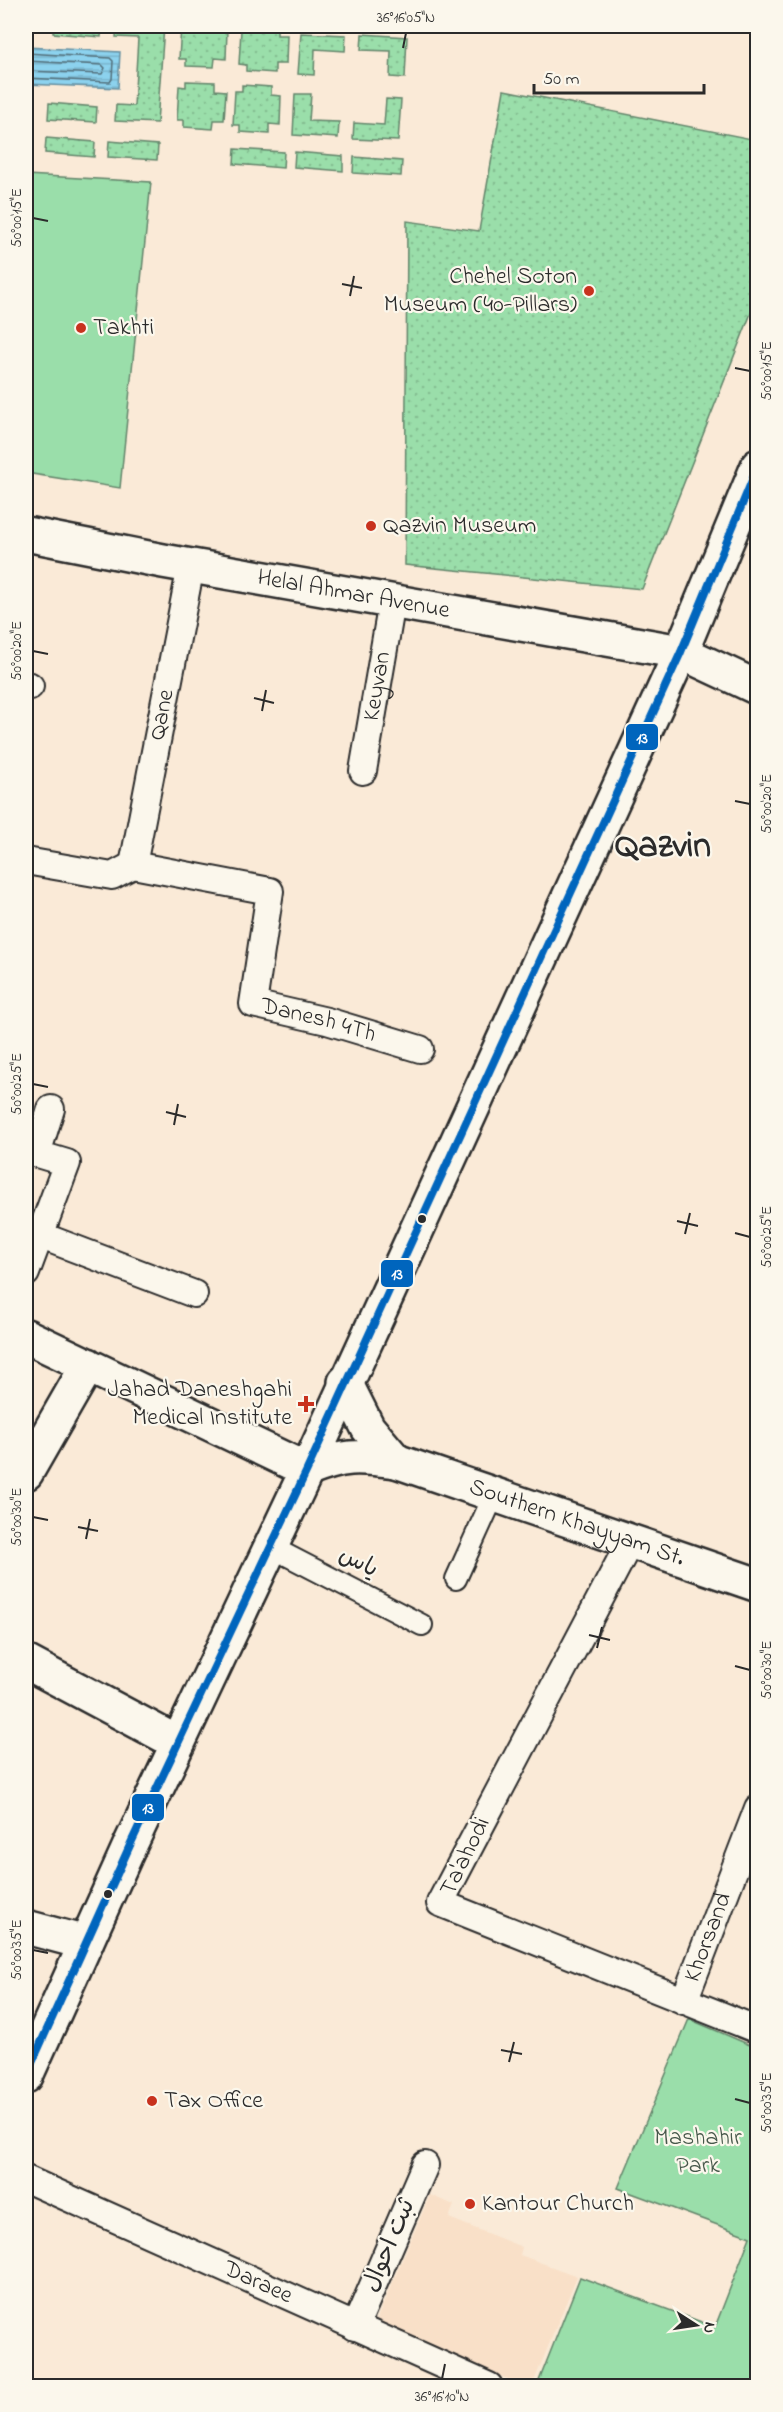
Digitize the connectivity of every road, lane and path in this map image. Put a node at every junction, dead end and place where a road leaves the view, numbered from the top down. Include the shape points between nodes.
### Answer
1 (758, 466) edge
2 (26, 534) edge
3 (191, 566) junction
4 (392, 602) junction
5 (681, 652) junction
6 (758, 688) edge
7 (363, 771) dead end
8 (26, 861) edge
9 (133, 865) junction
10 (420, 1049) dead end
11 (51, 1109) dead end
12 (39, 1235) junction
13 (26, 1273) edge
14 (194, 1294) dead end
15 (26, 1336) edge
16 (88, 1365) junction
17 (345, 1382) junction
18 (396, 1461) junction
19 (307, 1470) junction
20 (26, 1473) edge
21 (494, 1495) junction
22 (630, 1542) junction
23 (271, 1547) junction
24 (456, 1579) dead end
25 (758, 1585) edge
26 (422, 1625) dead end
27 (26, 1662) edge
28 (178, 1743) junction
29 (758, 1808) edge
30 (26, 1927) edge
31 (86, 1943) junction
32 (684, 2001) junction
33 (758, 2030) edge
34 (26, 2076) edge
35 (425, 2165) dead end
36 (26, 2179) edge
37 (355, 2326) junction
38 (489, 2386) edge

1 - 5 main road
2 - 3 main road, Helal Ahmar Avenue
3 - 4 main road, Helal Ahmar Avenue
3 - 9 street, Qane
4 - 5 main road, Helal Ahmar Avenue
4 - 7 street, Keyvan
5 - 6 main road, Helal Ahmar Avenue
5 - 17 main road
8 - 9 street via 112,876
9 - 10 street, Danesh 4Th via 270,891 253,1004
11 - 12 street via 37,1154 67,1163
12 - 13 street
12 - 14 street
15 - 16 main road
16 - 19 main road
16 - 20 main road
17 - 18 main road via 368,1428
17 - 19 main road
18 - 19 main road, Southern Khayyam St. via 357,1456
18 - 21 main road, Southern Khayyam St.
19 - 23 main road
21 - 22 main road, Southern Khayyam St.
21 - 24 street
22 - 25 main road, Southern Khayyam St.
22 - 32 street, Ta'ahodi via 440,1904
23 - 26 street, یاس
23 - 28 main road
27 - 28 main road
28 - 31 main road
29 - 32 street, Khorsand
30 - 31 main road
31 - 34 main road
32 - 33 street, Ta'ahodi
35 - 37 street, ثبت احوال
36 - 37 street, Daraee
37 - 38 street, Daraee

